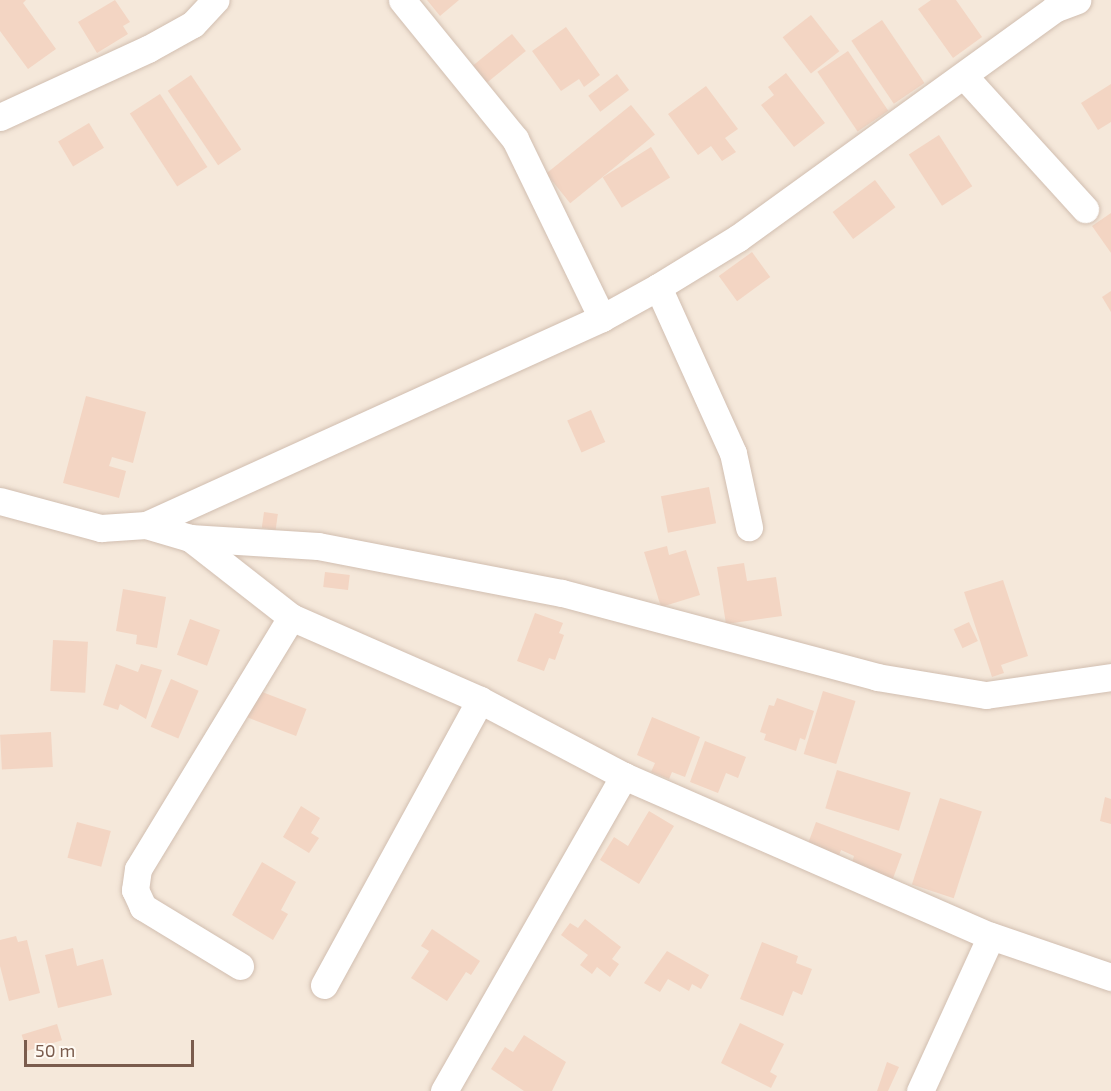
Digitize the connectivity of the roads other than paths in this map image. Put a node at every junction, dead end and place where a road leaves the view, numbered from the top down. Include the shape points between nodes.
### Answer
1 (215, 0) edge
2 (402, 0) edge
3 (1059, 3) edge
4 (964, 76) junction
5 (0, 117) edge
6 (1084, 209) dead end
7 (658, 287) junction
8 (602, 318) junction
9 (0, 501) edge
10 (146, 525) junction
11 (749, 527) dead end
12 (190, 538) junction
13 (291, 617) junction
14 (1111, 677) edge
15 (480, 700) junction
16 (624, 776) junction
17 (991, 936) junction
18 (240, 966) dead end
19 (1111, 977) edge
20 (324, 984) dead end
21 (444, 1091) edge
22 (920, 1091) edge

1 - 5 street via 193,24 166,39
2 - 8 street via 515,139
3 - 4 street
4 - 6 street
4 - 7 street via 738,238
7 - 8 street
7 - 11 street via 733,453
8 - 10 street
9 - 10 street via 101,528
10 - 12 street
12 - 13 street
12 - 14 street via 318,546 562,593 877,677 986,695
13 - 15 street
13 - 18 street via 138,869 135,890 143,907
15 - 16 street
15 - 20 street
16 - 17 street
16 - 21 street
17 - 19 street
17 - 22 street

